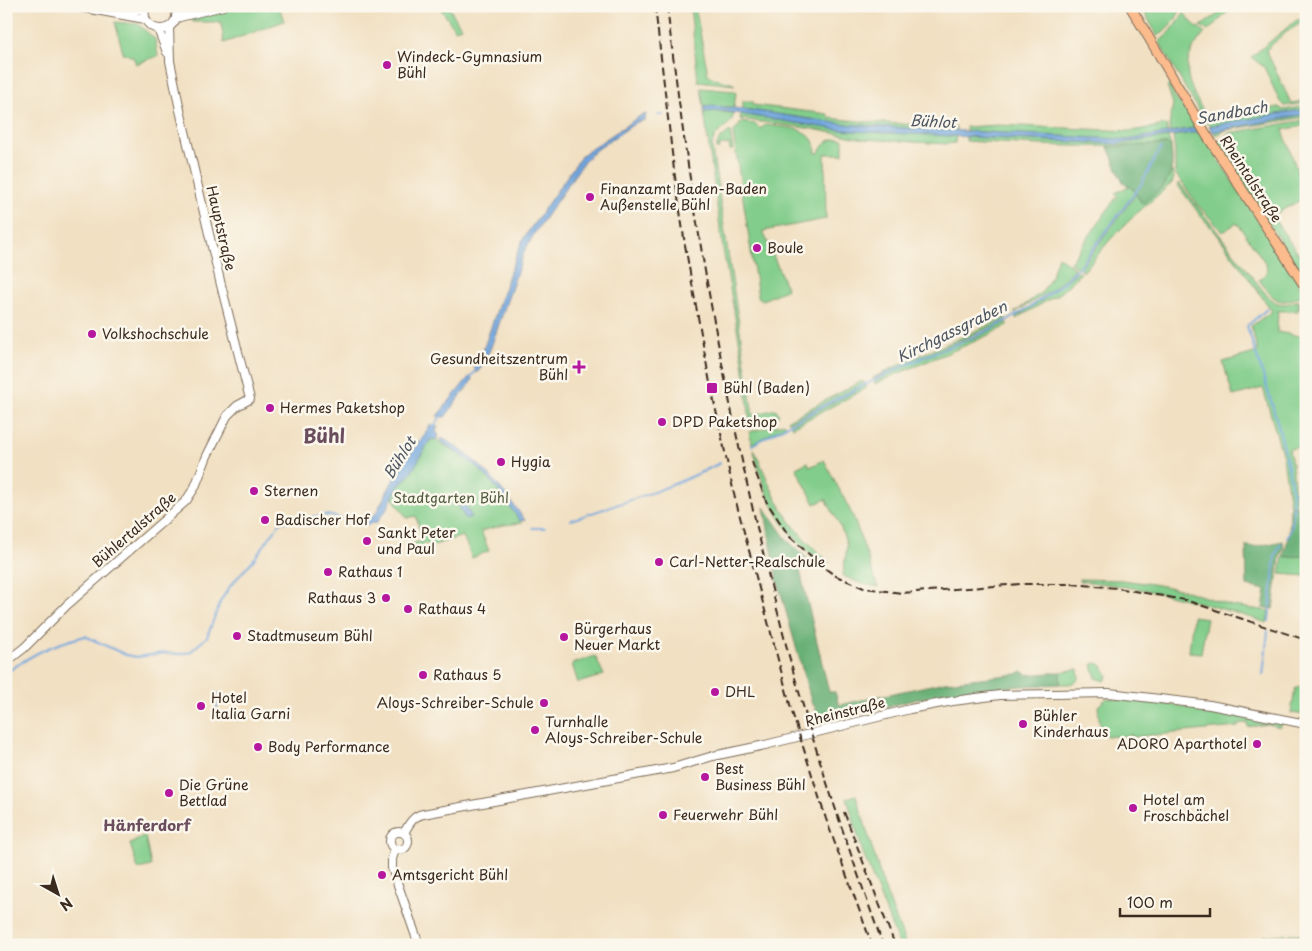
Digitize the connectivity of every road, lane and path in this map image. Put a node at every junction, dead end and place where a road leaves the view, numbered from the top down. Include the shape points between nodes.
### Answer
1 (74, 6) edge
2 (192, 6) edge
3 (222, 6) edge
4 (1130, 6) edge
5 (175, 7) edge
6 (146, 8) edge
7 (108, 12) junction
8 (146, 18) junction
9 (176, 18) junction
10 (169, 27) junction
11 (158, 29) junction
12 (170, 61) junction
13 (1306, 288) edge
14 (250, 399) joint
15 (6, 662) edge
16 (1306, 724) edge
17 (404, 833) junction
18 (395, 849) junction
19 (419, 945) edge

1 - 7 street
2 - 5 street
3 - 9 street
4 - 13 main road, Rheintalstraße via 1199,123
5 - 9 street
6 - 7 street
6 - 8 street
7 - 8 street
8 - 11 street via 150,26
9 - 10 street
10 - 11 street
10 - 12 street, Hauptstraße
11 - 12 street, Hauptstraße
12 - 14 street, Hauptstraße
14 - 15 street, Bühlertalstraße via 227,416 186,501
16 - 17 street, Rheinstraße via 1210,705 1109,692 1000,695 910,709 673,768 422,814 412,820
17 - 18 street via 408,844 404,849
17 - 18 street via 399,831 391,835 390,843
18 - 19 street via 392,868

